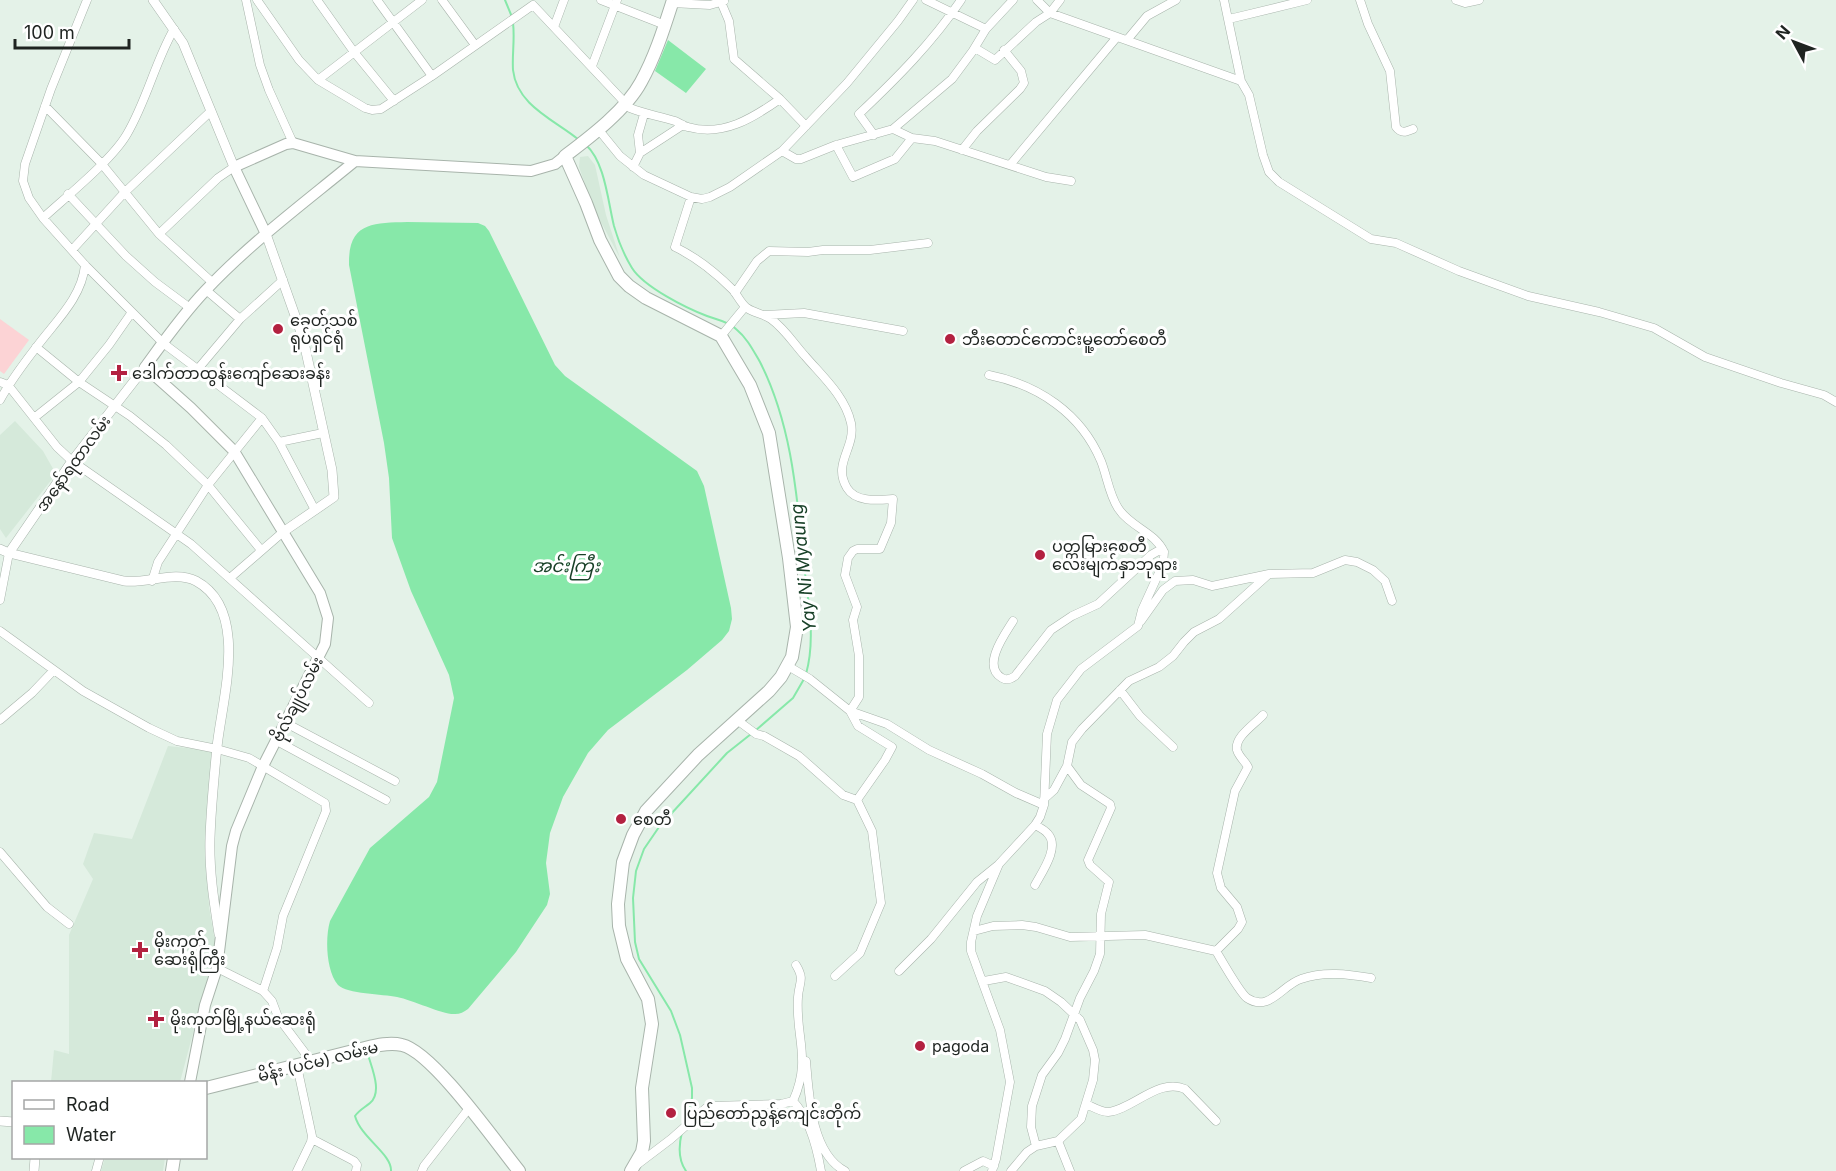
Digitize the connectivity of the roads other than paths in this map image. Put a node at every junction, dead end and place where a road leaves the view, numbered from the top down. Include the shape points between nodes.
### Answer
1 (87, 0) edge
2 (153, 0) edge
3 (246, 0) edge
4 (257, 0) edge
5 (317, 0) edge
6 (377, 0) edge
7 (422, 0) edge
8 (442, 0) edge
9 (564, 0) edge
10 (601, 0) edge
11 (913, 0) edge
12 (926, 0) edge
13 (961, 0) edge
14 (1013, 0) edge
15 (1036, 0) edge
16 (1060, 0) edge
17 (1176, 0) edge
18 (1224, 0) edge
19 (1307, 0) edge
20 (1360, 0) edge
21 (1456, 0) edge
22 (1479, 0) edge
23 (723, 1) edge
24 (672, 2) edge
25 (531, 3) edge
26 (616, 3) edge
27 (1050, 13) junction
28 (952, 14) junction
29 (1229, 20) junction
30 (393, 23) junction
31 (664, 25) junction
32 (554, 27) junction
33 (174, 29) junction
34 (986, 29) junction
35 (1117, 37) junction
36 (1127, 40) junction
37 (475, 45) junction
38 (975, 48) junction
39 (1004, 50) junction
40 (354, 52) junction
41 (592, 66) junction
42 (432, 76) junction
43 (318, 80) junction
44 (1241, 81) junction
45 (780, 99) junction
46 (394, 101) junction
47 (625, 105) junction
48 (45, 106) junction
49 (211, 111) junction
50 (644, 114) junction
51 (683, 125) junction
52 (806, 126) junction
53 (893, 129) junction
54 (1413, 129) dead end
55 (594, 132) junction
56 (874, 135) junction
57 (912, 138) junction
58 (293, 143) junction
59 (836, 145) junction
60 (962, 150) junction
61 (782, 151) junction
62 (570, 152) junction
63 (640, 153) junction
64 (355, 161) junction
65 (101, 163) junction
66 (1010, 165) junction
67 (234, 167) junction
68 (633, 167) junction
69 (1071, 181) dead end
70 (124, 193) junction
71 (68, 194) junction
72 (691, 197) junction
73 (43, 218) junction
74 (96, 224) junction
75 (159, 234) junction
76 (266, 234) junction
77 (928, 243) dead end
78 (72, 250) junction
79 (86, 265) junction
80 (283, 280) junction
81 (209, 286) junction
82 (735, 293) junction
83 (745, 307) junction
84 (190, 308) junction
85 (132, 312) junction
86 (765, 315) junction
87 (240, 319) junction
88 (724, 331) junction
89 (903, 331) dead end
90 (163, 343) junction
91 (36, 347) junction
92 (145, 367) junction
93 (196, 370) junction
94 (988, 375) dead end
95 (79, 382) junction
96 (4, 384) edge
97 (0, 400) edge
98 (1836, 402) edge
99 (116, 406) junction
100 (34, 418) junction
101 (262, 418) junction
102 (323, 433) junction
103 (279, 442) junction
104 (234, 451) junction
105 (72, 461) junction
106 (208, 485) junction
107 (315, 510) junction
108 (283, 532) junction
109 (177, 533) junction
110 (261, 550) junction
111 (5, 551) edge
112 (1164, 552) junction
113 (1269, 574) junction
114 (230, 579) junction
115 (152, 581) junction
116 (0, 600) edge
117 (1392, 601) dead end
118 (1013, 621) dead end
119 (1137, 626) junction
120 (0, 631) edge
121 (319, 657) junction
122 (788, 666) junction
123 (53, 671) junction
124 (1120, 690) junction
125 (369, 703) dead end
126 (850, 711) junction
127 (1263, 715) dead end
128 (0, 720) edge
129 (737, 720) junction
130 (284, 722) junction
131 (275, 740) junction
132 (1173, 747) dead end
133 (217, 749) junction
134 (263, 766) junction
135 (1067, 766) junction
136 (395, 781) dead end
137 (386, 800) dead end
138 (857, 800) junction
139 (1044, 802) junction
140 (1035, 825) junction
141 (0, 852) edge
142 (999, 864) junction
143 (1035, 885) dead end
144 (69, 924) dead end
145 (974, 931) junction
146 (1101, 937) junction
147 (220, 942) junction
148 (1216, 951) junction
149 (796, 965) dead end
150 (217, 968) junction
151 (899, 971) dead end
152 (835, 976) dead end
153 (1371, 978) dead end
154 (984, 981) junction
155 (263, 991) junction
156 (1074, 1013) junction
157 (803, 1054) junction
158 (311, 1061) junction
159 (297, 1066) junction
160 (190, 1081) edge
161 (207, 1088) edge
162 (793, 1101) junction
163 (1086, 1104) junction
164 (470, 1107) junction
165 (1216, 1121) dead end
166 (312, 1139) junction
167 (1058, 1141) junction
168 (1036, 1146) junction
169 (99, 1160) dead end
170 (634, 1168) edge
171 (513, 1169) edge
172 (993, 1169) edge
173 (96, 1171) edge
174 (297, 1171) edge
175 (356, 1171) edge
176 (422, 1171) edge
177 (821, 1171) edge
178 (845, 1171) edge
179 (964, 1171) edge
180 (1011, 1171) edge
181 (1070, 1171) edge

1 - 48 street
2 - 33 street
3 - 58 street via 260,65
4 - 43 street
5 - 40 street
6 - 30 street
7 - 30 street
8 - 37 street
9 - 32 street
10 - 26 street
11 - 52 street
12 - 28 street
13 - 28 street
14 - 34 street
15 - 27 street
16 - 27 street
17 - 36 street via 1147,16
18 - 29 street
19 - 29 street
20 - 54 street via 1390,71 1396,127 1405,133
21 - 22 street
23 - 24 street via 710,5
23 - 45 street via 731,27 734,59
24 - 31 main road
25 - 32 street
25 - 37 street
26 - 31 street
26 - 41 street
27 - 35 street
27 - 39 street
28 - 34 street
28 - 56 street via 917,57 859,114
29 - 44 street
30 - 40 street
30 - 42 street
31 - 47 main road via 652,60
32 - 41 street
33 - 49 street
33 - 65 street via 128,132
34 - 38 street
35 - 36 street
35 - 66 street
36 - 44 street
37 - 42 street
38 - 39 street via 995,60
38 - 53 street via 952,79
39 - 60 street via 1017,65 1024,83
40 - 43 street
40 - 46 street
41 - 47 street
42 - 46 street
43 - 46 street via 372,110
44 - 98 street via 1269,172 1366,237 1396,243 1459,272 1528,296 1654,328 1705,357
45 - 51 street via 742,123 704,129
45 - 52 street
47 - 50 street
47 - 55 main road
48 - 65 street
48 - 73 street via 22,173 29,198
49 - 67 street
49 - 70 street
50 - 51 street
50 - 63 street via 638,135
51 - 63 street
52 - 61 street
53 - 56 street
53 - 57 street
55 - 62 main road
55 - 68 street
56 - 59 street
57 - 59 street via 895,159 853,177
57 - 60 street
58 - 64 main road
58 - 67 main road
59 - 61 street via 801,159
60 - 66 street
61 - 72 street via 730,187 705,198
62 - 64 main road via 555,164 531,171
62 - 88 main road via 608,257 624,281 646,298
63 - 68 street
64 - 76 main road
65 - 70 street
65 - 71 street
66 - 69 street
67 - 75 street
67 - 76 main road
68 - 72 street
70 - 74 street
70 - 75 street
71 - 73 street
71 - 74 street
72 - 82 street via 675,247 690,254
73 - 78 street
74 - 78 street
74 - 84 street via 155,282
75 - 81 street
76 - 80 street
76 - 81 main road
77 - 82 street via 870,250 769,251 757,261
78 - 79 street
79 - 85 street
79 - 91 street via 71,302
80 - 87 street
80 - 102 street via 303,338
81 - 84 main road
81 - 87 street
82 - 83 street
83 - 86 street
83 - 88 street
84 - 90 main road
85 - 90 street
85 - 95 street
86 - 89 street via 804,314
86 - 126 street via 828,381 845,407 852,432 842,460 847,489 862,498 893,500 891,523 880,549 857,549 848,558 845,574 857,607 853,620 860,656 859,697
87 - 93 street
88 - 122 main road via 769,432 795,610 795,645
90 - 92 main road
90 - 93 street
91 - 95 street
91 - 96 street
92 - 99 street, အ‌နော်‌ရထာလမ်း
92 - 104 main road, ဗိုလ်‌ချုပ်‌လမ်း
93 - 101 street
94 - 112 street via 1026,387 1071,415 1096,452 1117,507 1129,521 1156,539
95 - 99 street
95 - 100 street
96 - 97 street
96 - 100 street
99 - 105 street, အ‌နော်‌ရထာလမ်း
99 - 106 street
100 - 105 street
101 - 103 street
101 - 104 street
102 - 103 street
102 - 107 street via 334,497
103 - 107 street
104 - 106 street
104 - 108 main road, ဗိုလ်‌ချုပ်‌လမ်း
105 - 109 street
105 - 111 street, အ‌နော်‌ရထာလမ်း
106 - 109 street
106 - 110 street
107 - 108 street
108 - 110 street
108 - 121 main road, ဗိုလ်‌ချုပ်‌လမ်း via 326,606 328,632
109 - 114 street
109 - 115 street via 158,562
110 - 114 street
111 - 115 street via 124,581
111 - 116 street
112 - 118 street via 1151,555 1098,604 1051,630 1016,676 1007,680 998,674 994,663 999,644
112 - 119 street via 1163,564
113 - 117 street via 1312,573 1345,560 1357,562 1385,581
113 - 119 street via 1212,586 1193,580 1175,581 1163,590
113 - 124 street via 1218,619 1194,632 1159,667 1129,681
114 - 121 street
115 - 133 street via 188,577 208,590 221,607 229,643
119 - 139 street via 1081,669 1057,700 1047,734
120 - 123 street
121 - 125 street
121 - 130 main road, ဗိုလ်‌ချုပ်‌လမ်း
122 - 126 street
122 - 129 main road via 769,691
123 - 128 street
123 - 133 street via 148,728 177,741
124 - 132 street via 1140,716
124 - 135 street via 1072,742
126 - 138 street via 858,726 892,747
126 - 139 street via 887,723 929,750 1016,793
127 - 148 street via 1236,747 1248,767 1235,791 1217,873 1221,888 1237,907 1242,922
129 - 138 street via 799,756 843,795
129 - 170 main road via 646,811 623,862 619,926 627,959 648,999 652,1024 642,1088 644,1141
130 - 131 main road, ဗိုလ်‌ချုပ်‌လမ်း
130 - 136 street
131 - 134 main road, ဗိုလ်‌ချုပ်‌လမ်း
131 - 137 street
133 - 134 street via 242,755
133 - 147 street via 209,852
134 - 147 main road, ဗိုလ်‌ချုပ်‌လမ်း via 232,846
134 - 155 street via 327,806 283,916
135 - 139 street
135 - 146 street via 1081,785 1111,808 1088,860 1109,882 1101,914
138 - 152 street via 872,831 881,903 860,952
139 - 140 street
140 - 142 street
140 - 143 street via 1050,838 1051,849
141 - 144 street via 47,907
142 - 145 street
142 - 151 street via 977,882
145 - 146 street via 1022,925 1070,937
145 - 154 street via 971,951
146 - 148 street via 1145,935
146 - 156 street via 1100,954
147 - 150 main road, ဗိုလ်‌ချုပ်‌လမ်း
148 - 153 street via 1247,998 1260,1002 1268,1002 1301,979 1334,973
149 - 157 street via 802,980 798,996
150 - 155 street
150 - 160 main road, ဗိုလ်‌ချုပ်‌လမ်း via 204,1010
154 - 156 street via 1006,977 1045,991
154 - 172 street via 1000,1030 1010,1082
155 - 158 street
156 - 163 street via 1085,1029 1095,1060 1094,1080
156 - 168 street via 1058,1053 1042,1075 1032,1106 1031,1127
157 - 162 street
157 - 178 street via 819,1138 832,1162
158 - 159 main road, မိန်း (ပင်မ) လမ်းမ
158 - 164 main road, မိန်း (ပင်မ) လမ်းမ via 401,1044 418,1052
159 - 161 main road, မိန်း (ပင်မ) လမ်းမ
159 - 166 street
162 - 170 street via 712,1106
162 - 177 street via 805,1120
163 - 165 street via 1106,1112 1115,1111 1153,1091 1181,1087
163 - 167 street via 1082,1119
164 - 171 main road, မိန်း (ပင်မ) လမ်းမ
164 - 176 street
166 - 174 street
166 - 175 street via 354,1161
167 - 168 street
167 - 181 street
168 - 180 street
169 - 173 street
172 - 179 street via 983,1161

